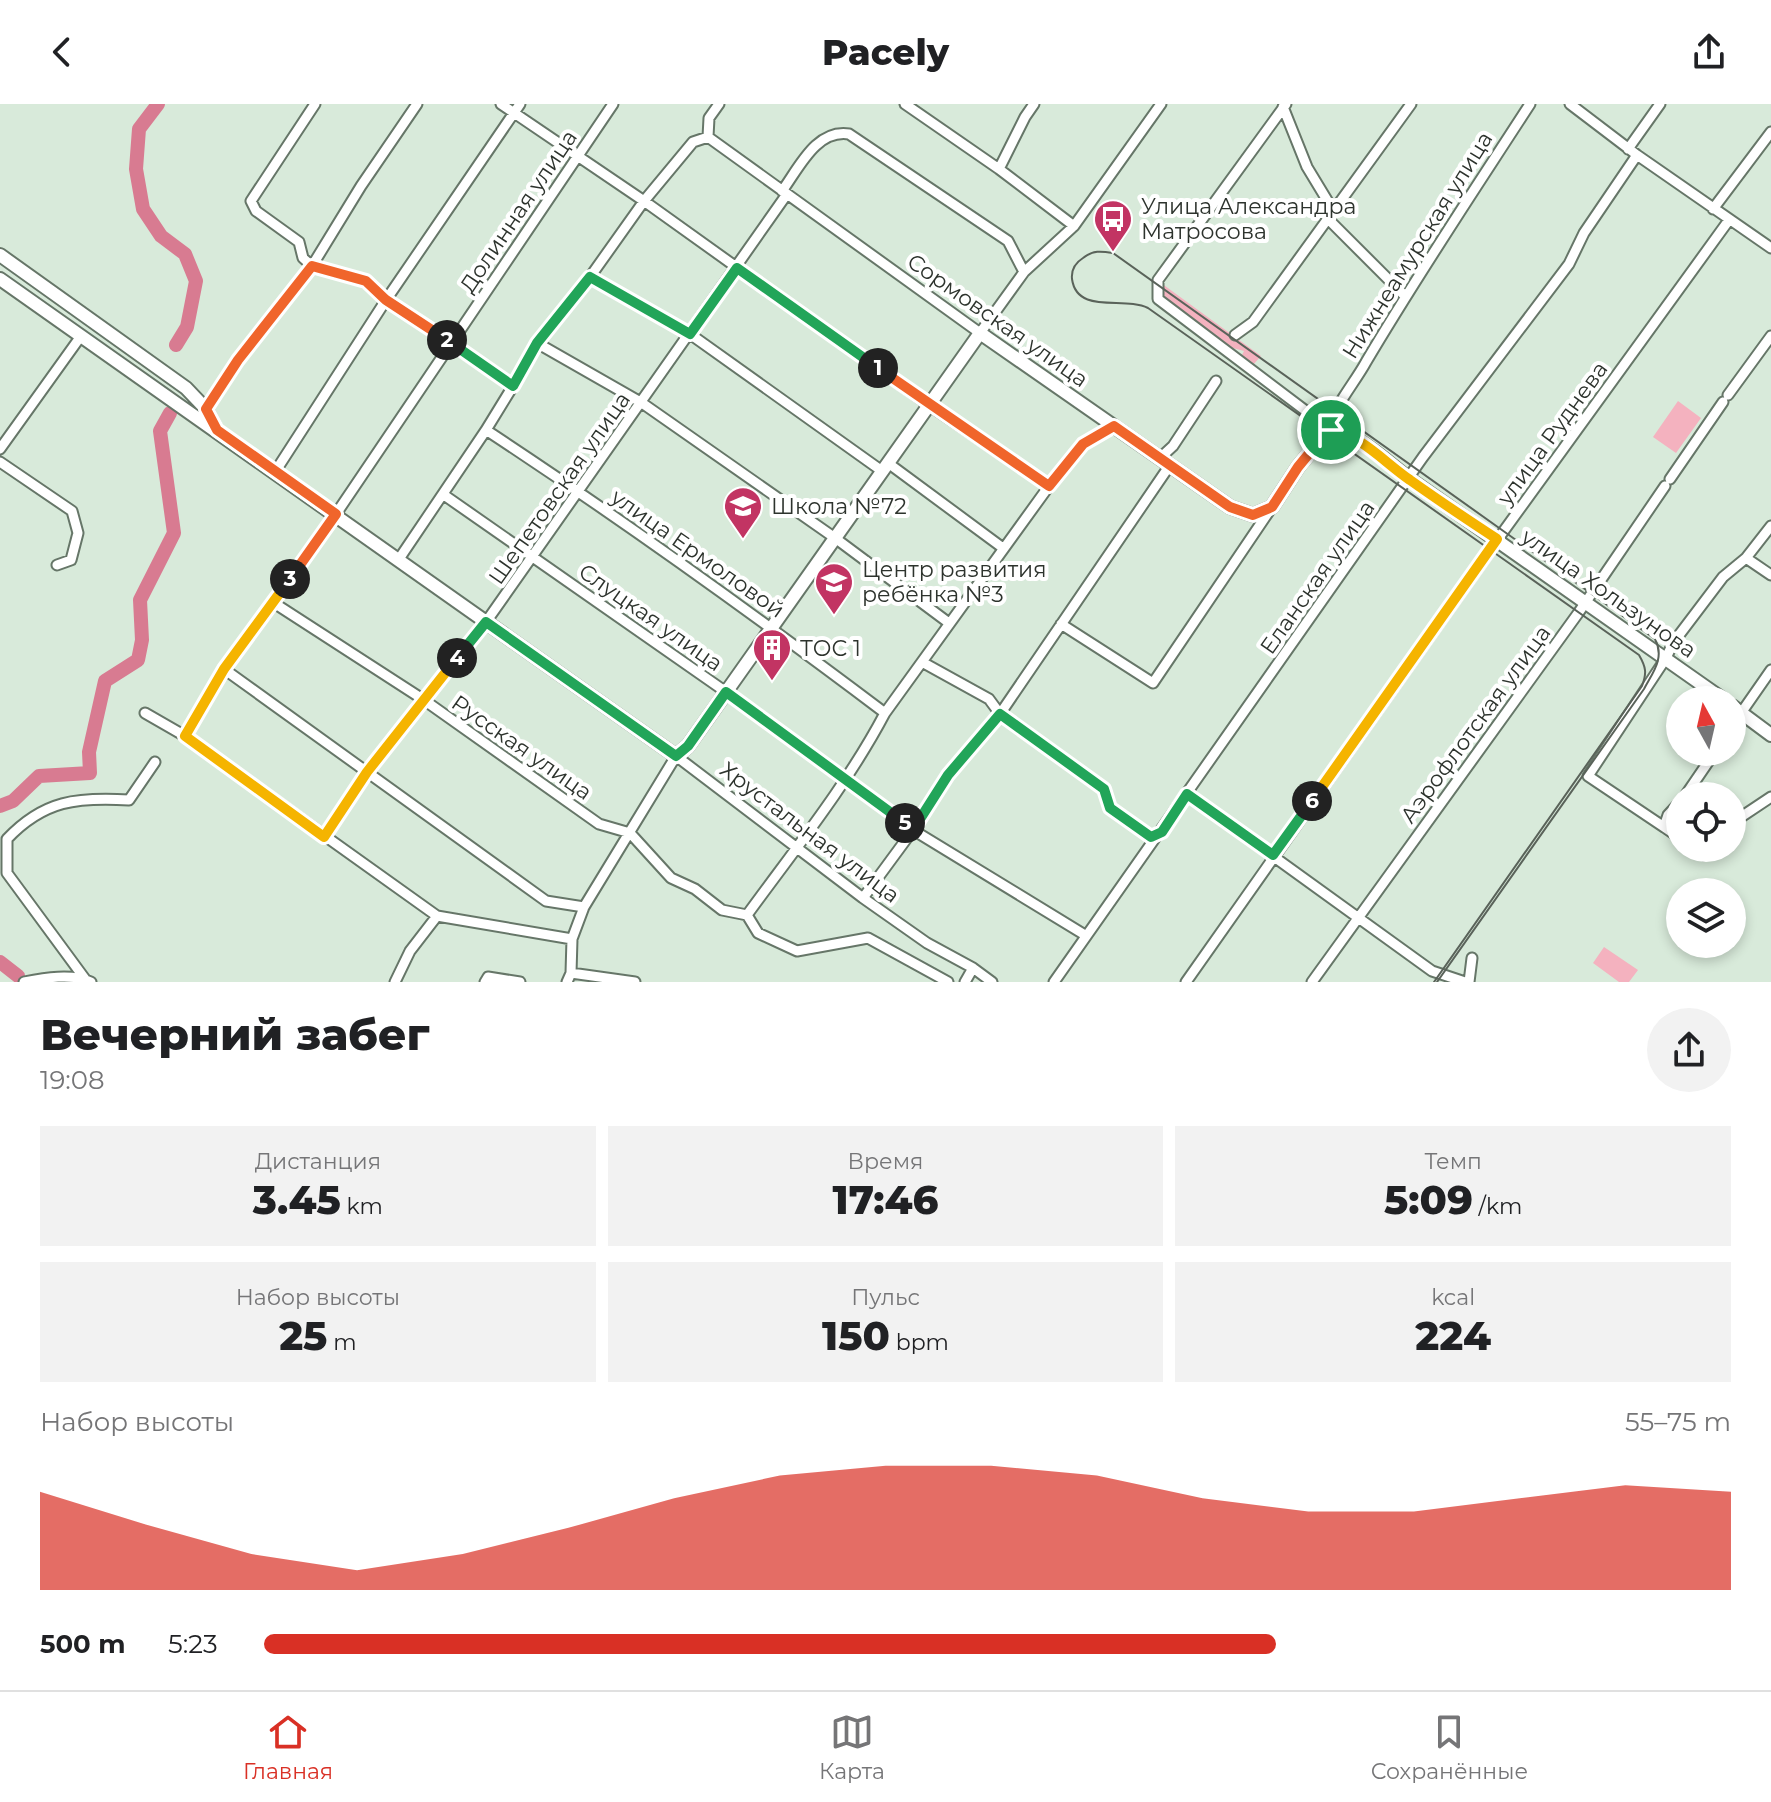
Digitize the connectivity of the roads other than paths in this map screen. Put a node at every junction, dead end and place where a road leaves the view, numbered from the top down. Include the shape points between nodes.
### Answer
1 (315, 104) edge
2 (417, 104) edge
3 (501, 104) edge
4 (613, 104) edge
5 (719, 104) edge
6 (1034, 104) edge
7 (1161, 104) edge
8 (1411, 104) edge
9 (1530, 104) edge
10 (1570, 104) edge
11 (1660, 104) edge
12 (907, 105) edge
13 (1284, 106) edge
14 (518, 108) edge
15 (1771, 132) edge
16 (708, 137) junction
17 (1632, 152) junction
18 (577, 155) junction
19 (999, 169) junction
20 (785, 193) junction
21 (644, 201) junction
22 (1713, 209) junction
23 (1328, 219) junction
24 (1729, 220) junction
25 (1074, 226) junction
26 (1771, 248) edge
27 (0, 255) edge
28 (312, 266) junction
29 (737, 268) junction
30 (1024, 272) junction
31 (590, 277) junction
32 (0, 279) edge
33 (1405, 296) junction
34 (386, 300) junction
35 (980, 333) junction
36 (690, 334) junction
37 (1235, 335) dead end
38 (81, 336) junction
39 (1771, 336) edge
40 (452, 343) junction
41 (537, 343) junction
42 (1216, 381) dead end
43 (513, 386) junction
44 (642, 403) junction
45 (929, 405) junction
46 (206, 409) junction
47 (1114, 426) junction
48 (217, 430) junction
49 (486, 430) junction
50 (1331, 430) junction
51 (0, 449) edge
52 (0, 462) edge
53 (1165, 462) junction
54 (885, 467) junction
55 (275, 472) junction
56 (1408, 478) junction
57 (1049, 486) junction
58 (577, 490) junction
59 (444, 495) junction
60 (1272, 507) junction
61 (336, 514) junction
62 (1771, 526) edge
63 (835, 538) junction
64 (1497, 539) junction
65 (1003, 548) junction
66 (533, 556) junction
67 (1746, 558) junction
68 (399, 559) junction
69 (57, 565) dead end
70 (1771, 575) edge
71 (1585, 601) junction
72 (274, 603) junction
73 (486, 622) junction
74 (949, 623) junction
75 (1061, 624) junction
76 (772, 627) junction
77 (1666, 658) junction
78 (922, 662) junction
79 (224, 669) junction
80 (1771, 670) edge
81 (1705, 686) edge
82 (726, 692) junction
83 (1746, 698) edge
84 (424, 700) junction
85 (145, 713) dead end
86 (885, 713) junction
87 (1000, 714) junction
88 (1746, 716) edge
89 (1771, 735) edge
90 (185, 736) junction
91 (676, 756) junction
92 (155, 762) dead end
93 (367, 772) junction
94 (845, 780) junction
95 (1187, 794) junction
96 (1771, 797) edge
97 (1746, 814) edge
98 (1666, 821) edge
99 (1664, 827) joint
100 (913, 830) junction
101 (1162, 832) junction
102 (630, 833) junction
103 (324, 837) junction
104 (797, 846) junction
105 (1273, 855) junction
106 (863, 898) junction
107 (584, 907) junction
108 (747, 915) junction
109 (437, 916) junction
110 (1358, 916) junction
111 (1085, 935) junction
112 (572, 939) junction
113 (1472, 958) dead end
114 (973, 968) junction
115 (569, 978) edge
116 (88, 980) edge
117 (24, 982) edge
118 (395, 982) edge
119 (485, 982) edge
120 (520, 982) edge
121 (635, 982) edge
122 (948, 982) edge
123 (965, 982) edge
124 (992, 982) edge
125 (1054, 982) edge
126 (1186, 982) edge
127 (1312, 982) edge
128 (1467, 982) edge

1 - 28 street via 251,201 256,211 299,242 303,258
2 - 28 street
3 - 14 street
4 - 18 street, Долинная улица
5 - 16 street via 709,118
6 - 19 street
7 - 25 street
8 - 23 street
9 - 33 street, Нижнеамурская улица
10 - 17 street
11 - 17 street, Еланская улица
12 - 19 street
13 - 23 street via 1307,167 1330,205
13 - 50 street, улица Хользунова via 1158,280 1158,299
14 - 18 street
14 - 34 street
15 - 22 street
16 - 20 street, Сормовская улица
16 - 21 street via 693,142
17 - 22 street
17 - 56 street, Еланская улица via 1569,264
18 - 21 street
18 - 40 street, Долинная улица
19 - 25 street
20 - 29 street, Шепетовская улица
20 - 30 street, Шепетовская улица via 817,143 837,132 849,134 1008,241
20 - 35 street, Сормовская улица
21 - 29 street
21 - 31 street
22 - 24 street
23 - 33 street
23 - 37 street via 1253,322
24 - 26 street
24 - 64 street, улица Руднева
25 - 30 street
27 - 46 street, Хрустальная улица via 174,378
28 - 34 street via 366,281
28 - 46 street
29 - 36 street, Шепетовская улица
29 - 45 street
30 - 35 street
31 - 36 street
31 - 41 street
32 - 38 street, Хрустальная улица
33 - 50 street, Нижнеамурская улица via 1331,417
34 - 40 street
34 - 55 street
35 - 45 street
35 - 47 street, Сормовская улица
36 - 44 street, Шепетовская улица
36 - 54 street
38 - 48 street, Хрустальная улица
38 - 51 street
39 - 71 street, Аэрофлотская улица
40 - 43 street
40 - 61 street, Долинная улица
41 - 43 street
41 - 44 street
42 - 53 street
43 - 49 street
44 - 58 street, Шепетовская улица
44 - 63 street
45 - 54 street
45 - 57 street
46 - 48 street, Хрустальная улица
47 - 53 street, Сормовская улица
47 - 57 street via 1083,444
48 - 55 street, Хрустальная улица
49 - 58 street, улица Ермоловой
49 - 59 street
50 - 56 street, улица Хользунова via 1353,438
50 - 60 street, Нижнеамурская улица
52 - 69 street via 72,511 78,533 71,560
53 - 60 street, Сормовская улица via 1230,507 1253,515
53 - 75 street
54 - 63 street
54 - 65 street
55 - 61 street, Хрустальная улица
56 - 64 street, улица Хользунова
56 - 95 street, Еланская улица
57 - 65 street
58 - 66 street, Шепетовская улица
58 - 76 street, улица Ермоловой
59 - 66 street, Слуцкая улица
59 - 68 street
60 - 75 street, Нижнеамурская улица via 1153,683
61 - 68 street, Хрустальная улица
61 - 72 street, Долинная улица
62 - 67 street
63 - 74 street
63 - 76 street
64 - 71 street, улица Хользунова
64 - 105 street, улица Руднева
65 - 74 street
66 - 73 street, Шепетовская улица
66 - 82 street, Слуцкая улица
67 - 70 street
67 - 77 street via 1723,577
68 - 73 street, Хрустальная улица
71 - 77 street, улица Хользунова
71 - 110 street, Аэрофлотская улица
72 - 79 street, Долинная улица
72 - 84 street, Русская улица
73 - 84 street, Шепетовская улица
73 - 91 street, Хрустальная улица
74 - 78 street
75 - 87 street
76 - 82 street
76 - 86 street, улица Ермоловой
77 - 81 street, улица Хользунова
77 - 99 street via 1588,776
78 - 86 street
78 - 87 street via 989,699
79 - 90 street, Долинная улица
79 - 93 street
80 - 83 street
82 - 91 street
82 - 94 street, Слуцкая улица
84 - 93 street, Шепетовская улица
84 - 102 street, Русская улица via 599,824
85 - 90 street
86 - 94 street
87 - 100 street via 948,775
87 - 101 street via 1104,789 1110,808 1151,837
88 - 89 street
90 - 103 street
91 - 102 street
91 - 104 street, Хрустальная улица
92 - 116 street via 129,800 52,805 7,839 7,873
93 - 103 street, Шепетовская улица
93 - 107 street via 546,901
94 - 100 street, Слуцкая улица
94 - 104 street
95 - 101 street, Еланская улица
95 - 105 street
96 - 97 street
98 - 99 street
100 - 106 street
100 - 111 street, Слуцкая улица
101 - 111 street, Еланская улица
102 - 107 street
102 - 108 street, Русская улица via 671,878 722,910
103 - 109 street
104 - 106 street, Хрустальная улица
104 - 108 street
105 - 110 street
105 - 126 street, улица Руднева
106 - 114 street, Хрустальная улица
107 - 112 street
108 - 122 street via 758,933 797,951 868,938
109 - 112 street
109 - 118 street
110 - 127 street, Аэрофлотская улица
110 - 128 street via 1432,971
111 - 125 street, Еланская улица
112 - 115 street
113 - 128 street
114 - 123 street
114 - 124 street, Хрустальная улица
115 - 121 street
116 - 117 street via 48,977
119 - 120 street via 488,977

